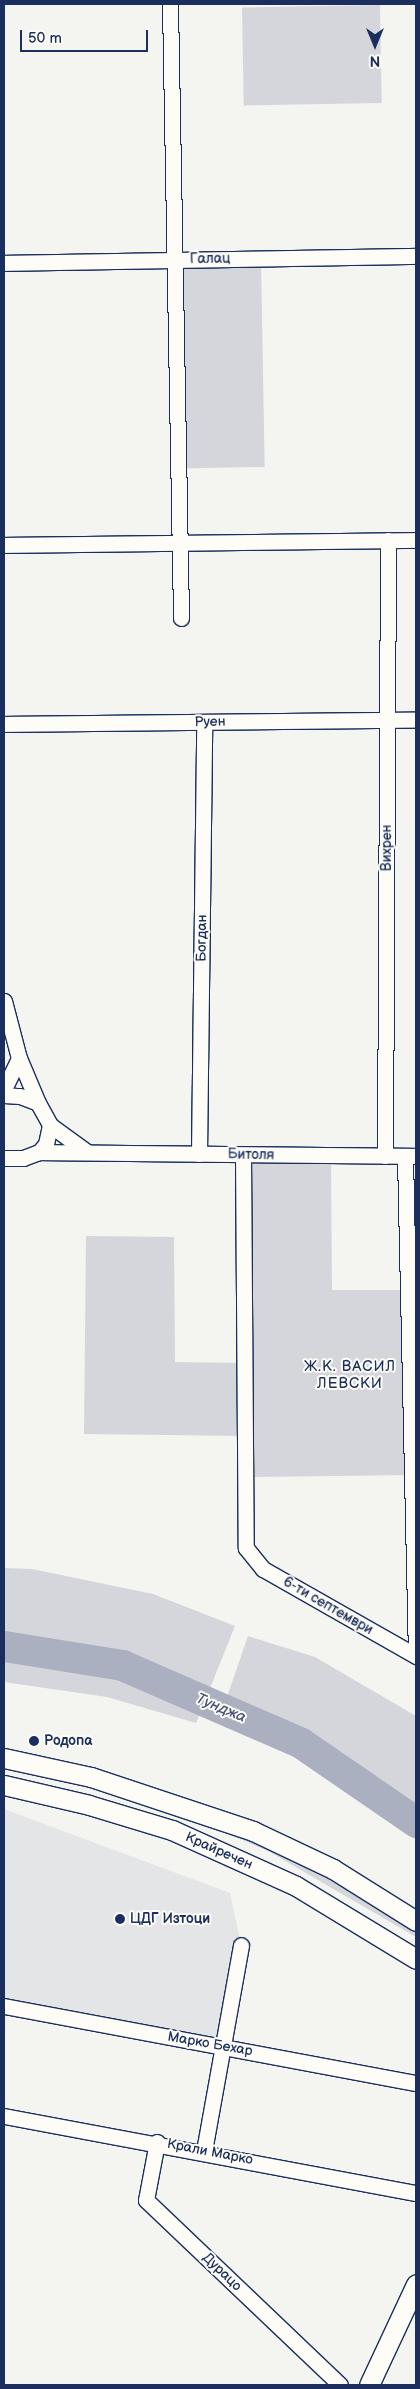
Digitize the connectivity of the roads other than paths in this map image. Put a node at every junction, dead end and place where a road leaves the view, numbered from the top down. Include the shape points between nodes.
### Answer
1 (170, 4) edge
2 (416, 256) edge
3 (174, 260) junction
4 (4, 263) edge
5 (388, 540) junction
6 (416, 540) edge
7 (179, 543) junction
8 (4, 545) edge
9 (181, 618) dead end
10 (387, 720) junction
11 (416, 720) edge
12 (204, 722) junction
13 (4, 724) edge
14 (4, 1001) edge
15 (19, 1058) junction
16 (4, 1089) edge
17 (4, 1095) edge
18 (38, 1103) junction
19 (50, 1125) junction
20 (39, 1152) junction
21 (87, 1152) junction
22 (199, 1154) junction
23 (243, 1155) junction
24 (385, 1156) junction
25 (411, 1156) edge
26 (4, 1158) edge
27 (416, 1656) edge
28 (4, 1758) edge
29 (4, 1785) edge
30 (416, 1921) edge
31 (241, 1945) dead end
32 (416, 1959) edge
33 (4, 2006) edge
34 (222, 2046) junction
35 (416, 2083) edge
36 (4, 2116) edge
37 (157, 2142) junction
38 (204, 2151) junction
39 (416, 2193) edge
40 (416, 2284) edge
41 (340, 2385) edge
42 (369, 2385) edge

1 - 3 street
2 - 3 street, Галац
3 - 4 street, Галац
3 - 7 street
5 - 6 street
5 - 7 street
5 - 10 street, Вихрен
7 - 8 street
7 - 9 street
10 - 11 street, Руен
10 - 12 street, Руен
10 - 24 street, Вихрен
12 - 13 street, Руен
12 - 22 street, Богдан
14 - 15 street
15 - 16 street
15 - 18 street
17 - 18 street via 20,1096
18 - 19 street
19 - 20 street via 46,1144
19 - 21 street
20 - 21 street, Битоля
20 - 26 street, Битоля via 23,1158
21 - 22 street, Битоля
22 - 23 street, Битоля
23 - 24 street, Битоля
23 - 27 street, 6-ти септември via 246,1548 263,1569
24 - 25 street, Битоля
25 - 27 street
28 - 30 street, Крайречен via 91,1777 253,1831 333,1869
29 - 32 street, Крайречен via 89,1805 172,1830 296,1886
31 - 34 street
33 - 34 street, Марко Бехар
34 - 35 street, Марко Бехар
34 - 38 street
36 - 37 street, Крали Марко
37 - 38 street, Крали Марко
37 - 41 street, Дурацо via 146,2200
38 - 39 street, Крали Марко
40 - 42 street

